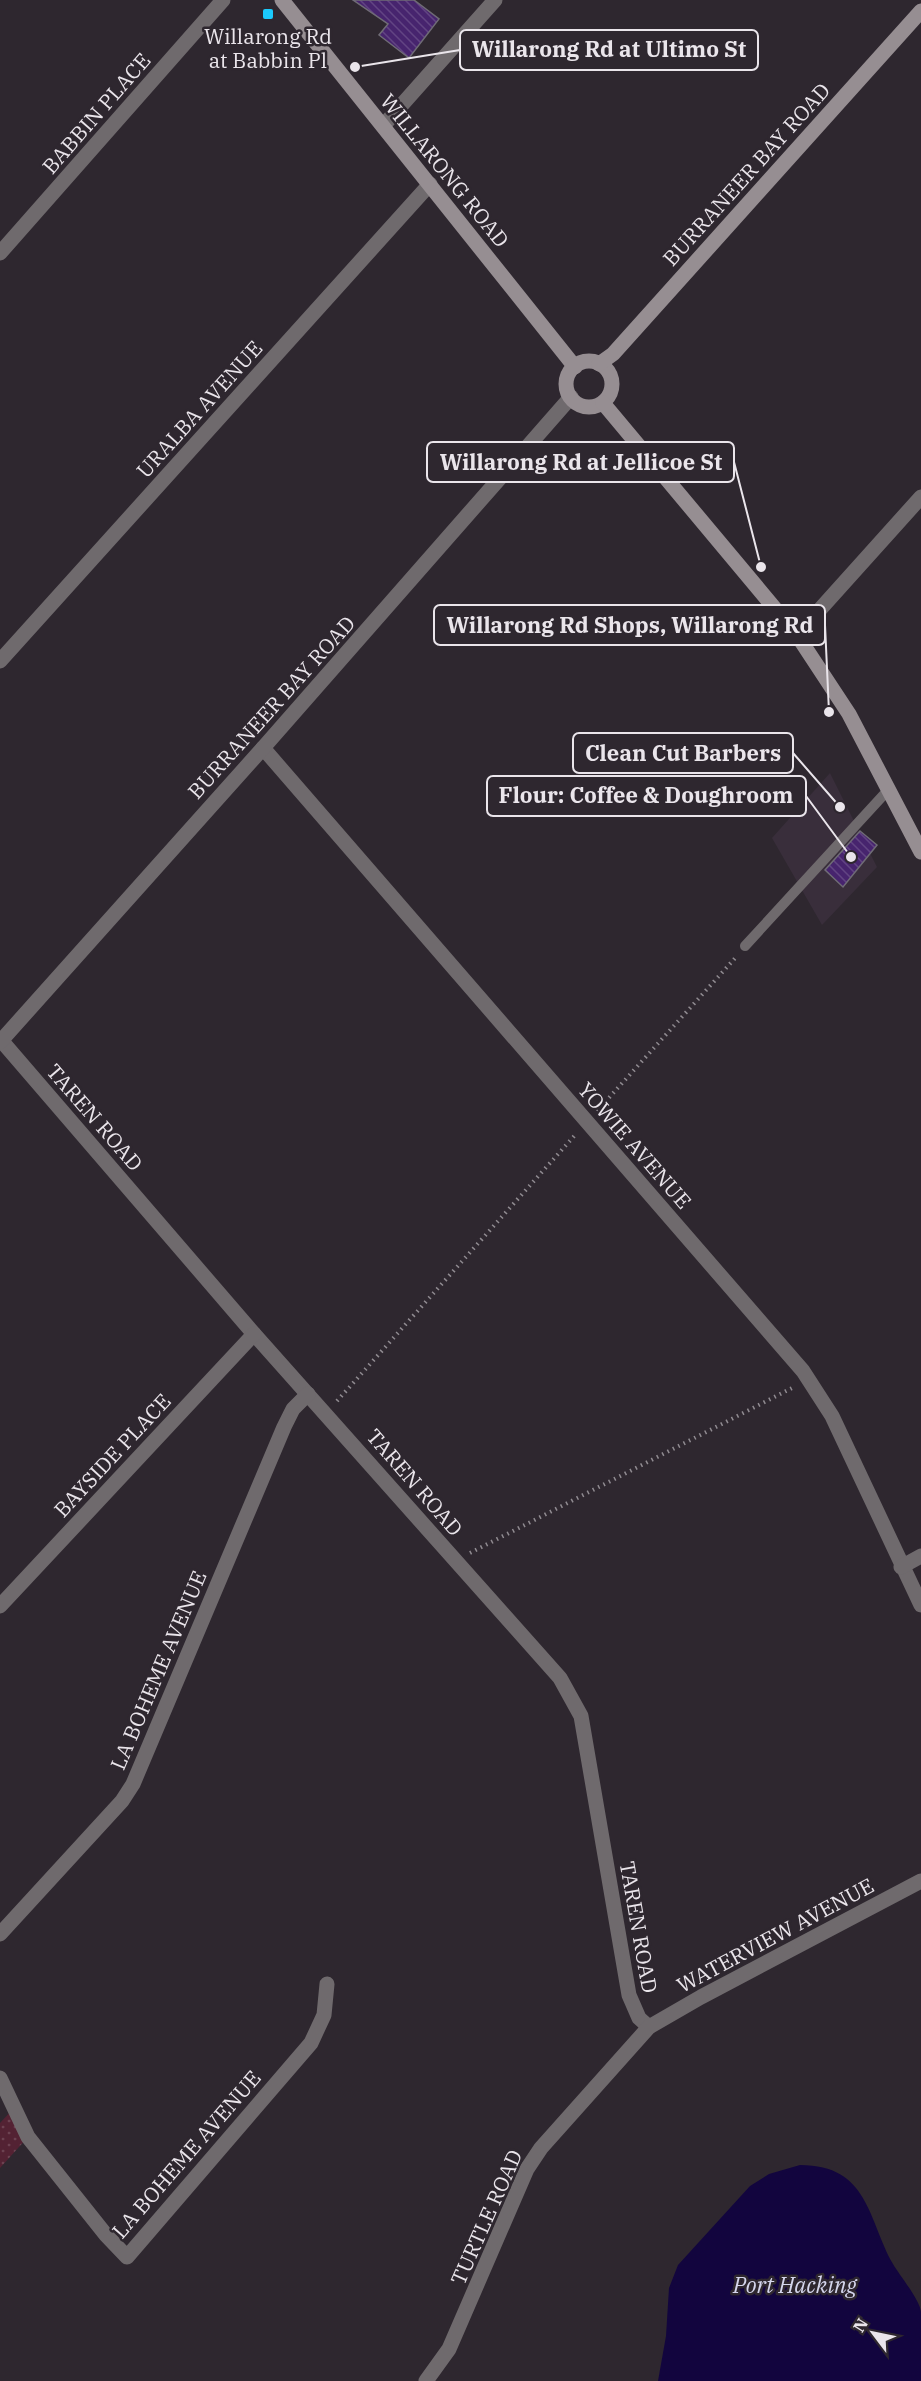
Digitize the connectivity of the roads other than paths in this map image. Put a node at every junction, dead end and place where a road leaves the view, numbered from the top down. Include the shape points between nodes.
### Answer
1 (223, 0) edge
2 (282, 0) edge
3 (495, 0) edge
4 (921, 11) edge
5 (383, 126) junction
6 (430, 184) junction
7 (0, 253) edge
8 (599, 364) junction
9 (575, 367) junction
10 (571, 398) junction
11 (603, 403) junction
12 (921, 497) edge
13 (797, 635) junction
14 (0, 661) edge
15 (263, 748) junction
16 (889, 789) junction
17 (921, 852) edge
18 (745, 946) road end
19 (0, 1040) edge
20 (254, 1334) junction
21 (308, 1394) junction
22 (921, 1556) edge
23 (901, 1567) junction
24 (921, 1605) edge
25 (0, 1606) edge
26 (921, 1881) edge
27 (0, 1934) edge
28 (327, 1984) dead end
29 (649, 2027) junction
30 (0, 2078) edge
31 (426, 2381) edge

1 - 7 street, BABBIN PLACE
2 - 5 street, WILLARONG ROAD
3 - 5 street
4 - 8 street, BURRANEER BAY ROAD via 613,354
5 - 6 street, WILLARONG ROAD
6 - 9 street, WILLARONG ROAD
6 - 14 street, URALBA AVENUE
8 - 9 street via 589,362
8 - 11 street via 606,368 612,382 612,390
9 - 10 street via 567,382
10 - 11 street via 588,407
10 - 15 street, BURRANEER BAY ROAD
11 - 13 street
12 - 13 street
13 - 16 street via 849,714
15 - 19 street, BURRANEER BAY ROAD
15 - 23 street, YOWIE AVENUE via 809,1379 832,1416
16 - 17 street
16 - 18 lane
19 - 20 street, TAREN ROAD
20 - 21 street, TAREN ROAD
20 - 25 street, BAYSIDE PLACE
21 - 27 street, LA BOHEME AVENUE via 293,1409 284,1427 133,1784 122,1801
21 - 29 street, TAREN ROAD via 560,1678 581,1716 628,1995 639,2018
22 - 23 street
23 - 24 street, YOWIE AVENUE
26 - 29 street, WATERVIEW AVENUE
28 - 30 street, LA BOHEME AVENUE via 324,2015 311,2043 127,2257 28,2137
29 - 31 street, TURTLE ROAD via 541,2148 527,2169 453,2341

